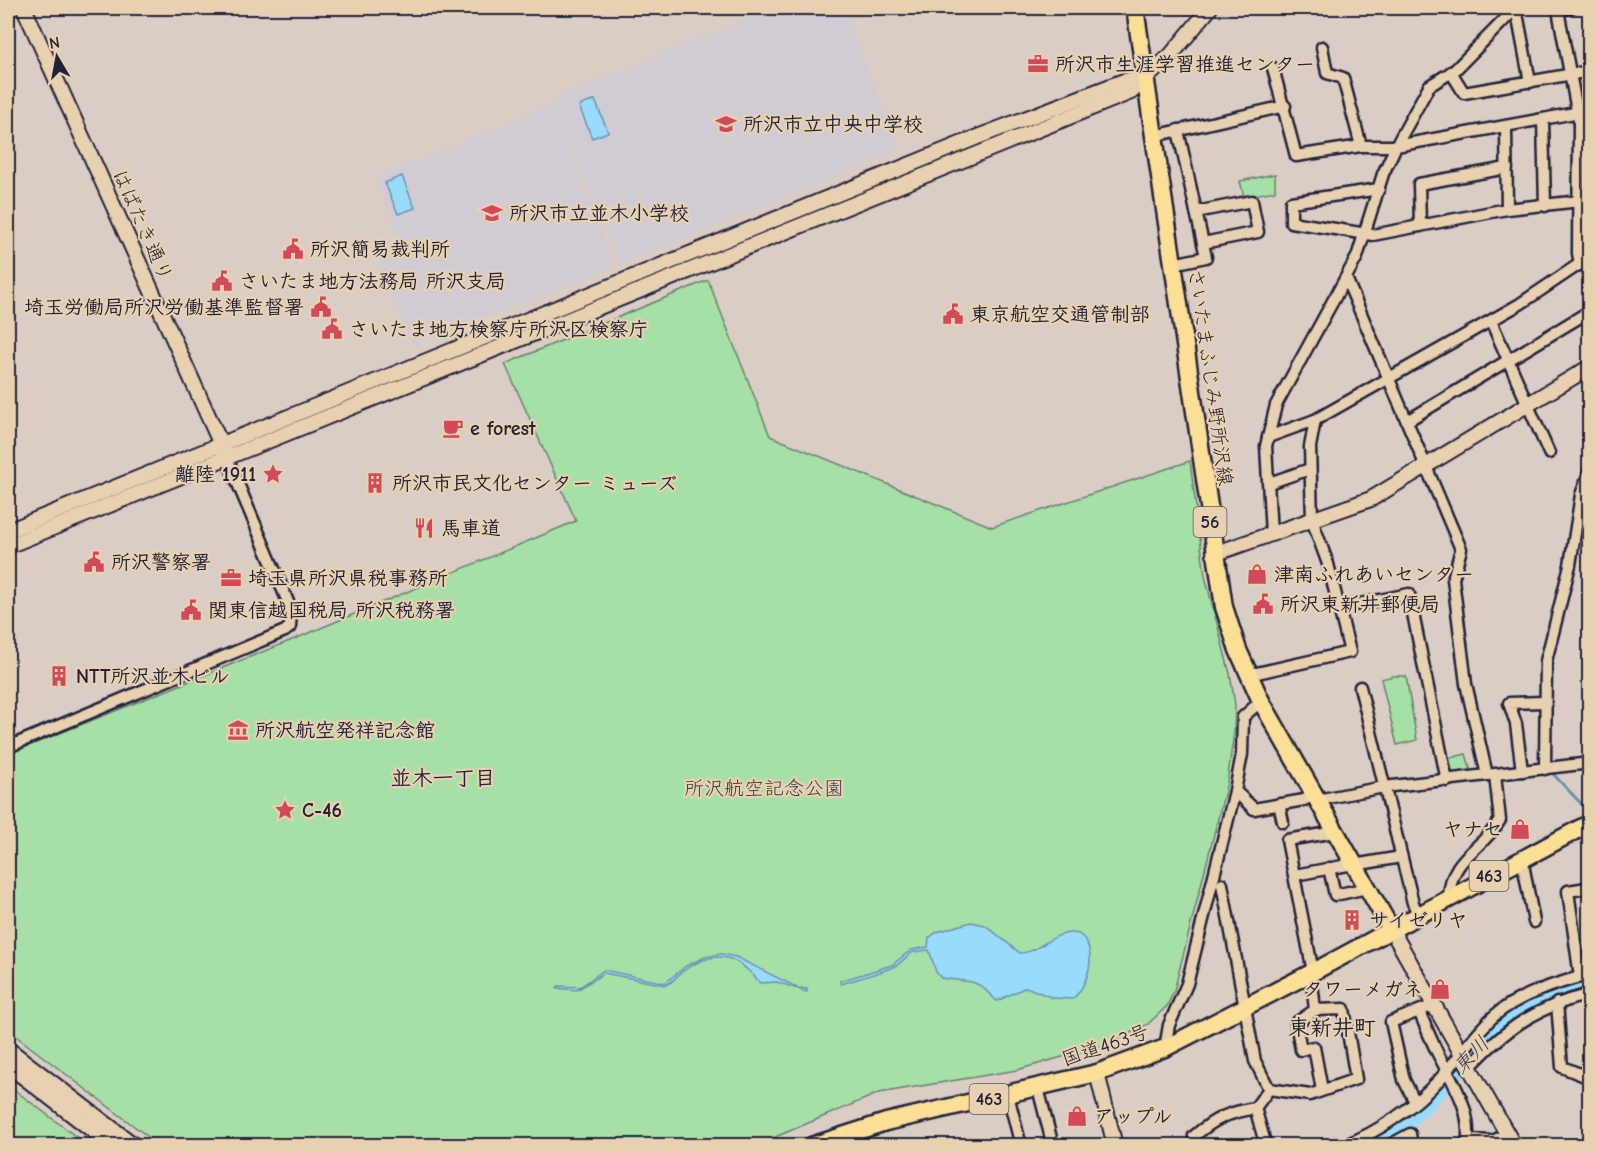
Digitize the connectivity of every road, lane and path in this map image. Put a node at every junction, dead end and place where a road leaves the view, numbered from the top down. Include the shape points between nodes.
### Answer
1 (24, 8) edge
2 (1135, 8) edge
3 (1210, 8) edge
4 (1516, 8) edge
5 (1570, 8) edge
6 (1322, 47) dead end
7 (1274, 68) dead end
8 (1590, 71) edge
9 (1451, 72) junction
10 (1570, 75) junction
11 (1144, 77) junction
12 (1530, 82) junction
13 (1285, 106) junction
14 (1590, 110) edge
15 (1577, 113) junction
16 (1543, 119) junction
17 (1506, 126) junction
18 (1178, 130) junction
19 (1154, 136) junction
20 (1361, 146) junction
21 (1396, 146) junction
22 (1507, 168) junction
23 (1379, 189) junction
24 (1580, 201) junction
25 (1545, 206) junction
26 (1507, 208) junction
27 (1196, 212) junction
28 (1585, 220) edge
29 (1420, 226) junction
30 (1365, 234) junction
31 (1203, 243) junction
32 (1590, 257) edge
33 (1173, 264) junction
34 (1580, 265) junction
35 (1346, 278) junction
36 (1590, 311) edge
37 (1491, 321) junction
38 (1508, 360) junction
39 (1590, 367) edge
40 (1389, 379) junction
41 (1527, 405) junction
42 (1315, 420) junction
43 (1407, 421) junction
44 (1268, 437) junction
45 (220, 443) junction
46 (1549, 453) dead end
47 (227, 458) junction
48 (1425, 465) junction
49 (1310, 469) junction
50 (1590, 470) edge
51 (1269, 483) junction
52 (1312, 520) junction
53 (8, 531) edge
54 (1271, 534) junction
55 (8, 546) edge
56 (1214, 555) junction
57 (1340, 608) junction
58 (1248, 675) junction
59 (1360, 687) dead end
60 (1261, 701) junction
61 (1545, 702) junction
62 (8, 747) edge
63 (1590, 763) edge
64 (1545, 769) junction
65 (1522, 771) junction
66 (1491, 775) junction
67 (1447, 781) junction
68 (1384, 787) junction
69 (1235, 791) junction
70 (1315, 797) junction
71 (1279, 804) junction
72 (1283, 822) dead end
73 (1589, 824) edge
74 (1335, 832) junction
75 (1401, 857) junction
76 (1522, 859) junction
77 (1353, 864) junction
78 (1329, 868) junction
79 (1294, 875) junction
80 (1222, 884) dead end
81 (1367, 888) junction
82 (1587, 888) dead end
83 (1449, 897) junction
84 (1418, 914) junction
85 (1534, 922) dead end
86 (1391, 929) junction
87 (1312, 973) junction
88 (1585, 975) edge
89 (1590, 994) edge
90 (1557, 1003) junction
91 (1434, 1005) junction
92 (1243, 1008) junction
93 (1315, 1010) junction
94 (1419, 1011) junction
95 (1165, 1047) junction
96 (8, 1049) edge
97 (1465, 1060) junction
98 (8, 1065) edge
99 (1448, 1070) junction
100 (1097, 1073) junction
101 (1590, 1078) edge
102 (1038, 1088) junction
103 (1269, 1089) junction
104 (1322, 1090) junction
105 (1008, 1095) junction
106 (1415, 1102) junction
107 (1255, 1108) junction
108 (1511, 1140) edge
109 (1467, 1143) edge
110 (113, 1146) edge
111 (135, 1146) edge
112 (812, 1146) edge
113 (1021, 1146) edge
114 (1053, 1146) edge
115 (1115, 1146) edge
116 (1197, 1146) edge
117 (1266, 1146) edge
118 (1343, 1146) edge
119 (1388, 1146) edge
120 (1412, 1146) edge

1 - 45 street, はばたき通り
2 - 11 main road, さいたまふじみ野所沢線 / 56
3 - 11 street via 1184,42
4 - 9 street
4 - 12 street
5 - 10 street via 1558,10
6 - 20 street via 1327,73 1344,78
7 - 13 street
8 - 10 street
9 - 12 street via 1464,93
9 - 21 street via 1423,93
10 - 12 street
10 - 15 street
11 - 19 main road, さいたまふじみ野所沢線 / 56
11 - 45 street via 1124,81 980,136
11 - 47 street via 1131,92
13 - 18 street
13 - 20 street via 1296,156
14 - 15 street
15 - 16 street
15 - 24 street
16 - 17 street
16 - 25 street
17 - 21 street
17 - 22 street
18 - 19 street
18 - 27 street
19 - 33 main road, さいたまふじみ野所沢線 / 56
20 - 21 street
21 - 23 street
22 - 26 street
22 - 29 street via 1419,184
23 - 30 street
23 - 30 street via 1291,202 1291,222
24 - 25 street
24 - 28 street
25 - 26 street
26 - 29 street
27 - 31 street
27 - 31 street via 1252,201 1258,232
28 - 34 street via 1578,253
29 - 30 street
30 - 35 street
31 - 33 street via 1206,257
32 - 34 street
33 - 56 main road, さいたまふじみ野所沢線 / 56
34 - 37 street
35 - 40 street
35 - 44 street via 1279,399
36 - 38 street
37 - 38 street
37 - 40 street
38 - 41 street
38 - 43 street
39 - 41 street
40 - 42 street
40 - 43 street
41 - 46 street
41 - 48 street
42 - 44 street
42 - 49 street
43 - 48 street
44 - 51 street
45 - 47 street, はばたき通り
45 - 53 street
47 - 55 street
47 - 62 street via 288,602 290,627
48 - 52 street via 1371,499
48 - 66 street via 1461,549 1453,579 1466,684
49 - 51 street
49 - 52 street
50 - 61 street via 1581,495 1570,565 1546,661
51 - 54 street
52 - 54 street
52 - 57 street
54 - 56 street
56 - 58 main road, さいたまふじみ野所沢線 / 56 via 1224,607
57 - 58 street via 1350,652
57 - 67 street via 1409,594
58 - 60 main road, さいたまふじみ野所沢線 / 56
59 - 68 street
60 - 69 street via 1243,717
60 - 70 main road, さいたまふじみ野所沢線 / 56
61 - 64 street
61 - 65 street via 1509,703
63 - 64 street
64 - 65 street
65 - 66 street
66 - 67 street
66 - 83 street via 1500,820 1459,864
67 - 68 street
68 - 70 street
68 - 75 street
69 - 71 street via 1254,809
69 - 95 street via 1187,984 1169,1025
70 - 71 street
70 - 74 main road, さいたまふじみ野所沢線 / 56
71 - 72 street
73 - 76 main road, 463
74 - 77 main road, さいたまふじみ野所沢線 / 56
74 - 79 street via 1287,840
75 - 77 street
75 - 84 street
76 - 83 main road, 463
76 - 85 street
77 - 78 street
77 - 81 main road, さいたまふじみ野所沢線 / 56
78 - 79 street
78 - 81 street via 1335,895
79 - 87 street
80 - 92 street
81 - 86 main road, さいたまふじみ野所沢線 / 56
82 - 88 street via 1568,891
83 - 84 main road, 463
84 - 86 main road, 463
86 - 87 main road, 国道463号 / 463
86 - 91 street
87 - 92 main road, 国道463号 / 463
87 - 93 street
88 - 97 street via 1502,1010
89 - 90 street
90 - 97 street via 1508,1029
90 - 101 street via 1562,1067
91 - 94 street
91 - 97 street
92 - 95 main road, 国道463号 / 463
92 - 103 street via 1255,1062
93 - 104 street via 1296,1023 1301,1050 1314,1047
93 - 104 street via 1344,1009 1356,1079
94 - 99 street
94 - 106 street via 1392,1022 1404,1080
95 - 100 main road, 国道463号 / 463
96 - 111 street
97 - 99 street
97 - 108 street
98 - 110 street
99 - 106 street
99 - 109 street via 1464,1107
100 - 102 main road, 国道463号 / 463
100 - 115 street
102 - 105 main road, 国道463号 / 463
102 - 114 street
103 - 104 street via 1303,1095
103 - 107 street
105 - 112 main road, 国道463号 / 463 via 886,1122
105 - 113 street
106 - 118 street via 1377,1131
107 - 116 street via 1216,1118 1194,1136
107 - 117 street
108 - 109 street
119 - 120 street via 1410,1134

